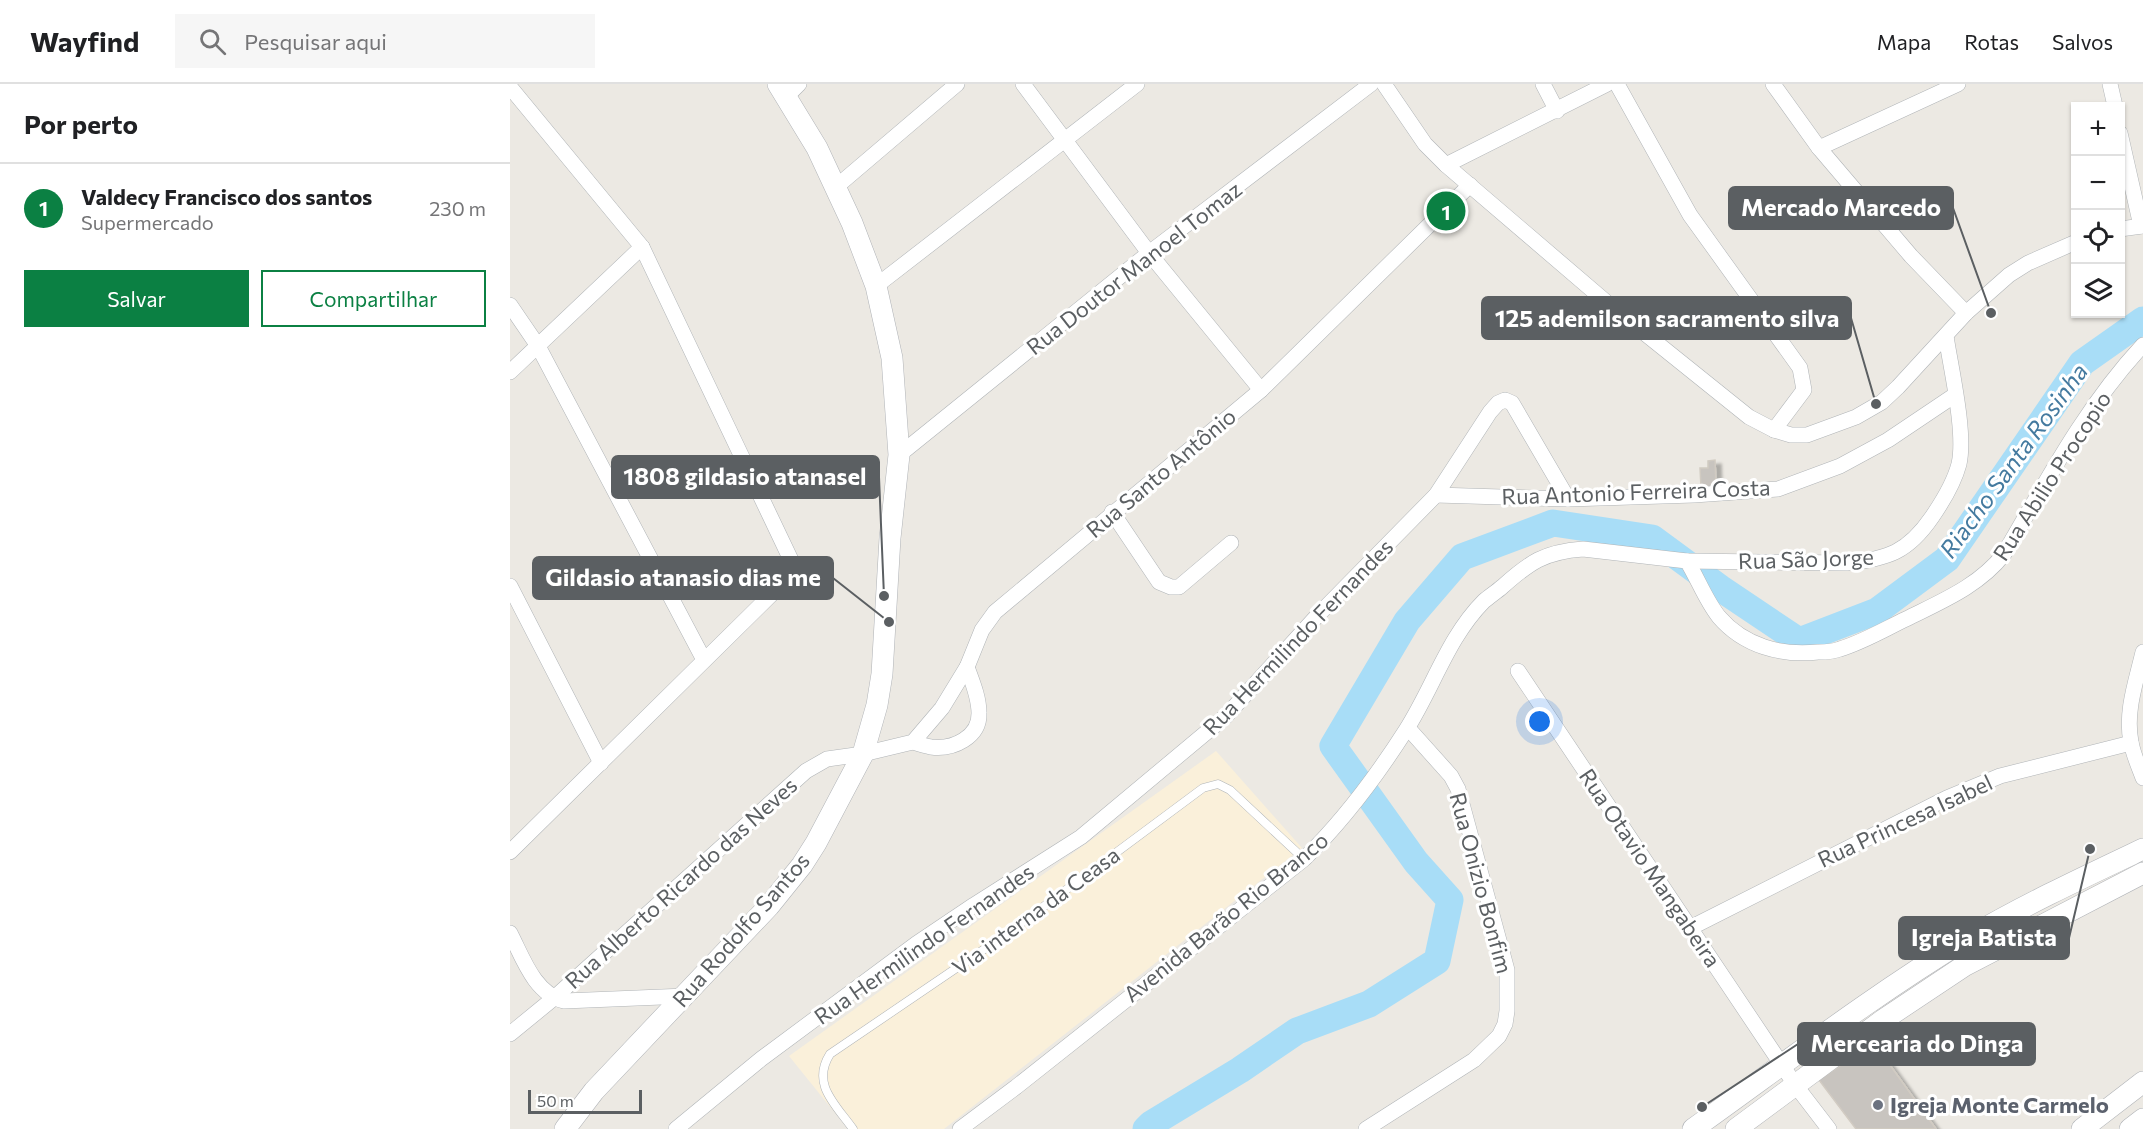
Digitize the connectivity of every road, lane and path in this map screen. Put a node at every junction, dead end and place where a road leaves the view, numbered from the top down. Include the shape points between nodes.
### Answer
1 (957, 84) edge
2 (1023, 84) edge
3 (1137, 84) edge
4 (1371, 84) edge
5 (1384, 84) edge
6 (1543, 84) edge
7 (1607, 84) edge
8 (1617, 84) edge
9 (1773, 84) edge
10 (1958, 84) edge
11 (2110, 84) edge
12 (510, 87) edge
13 (788, 88) edge
14 (2114, 102) edge
15 (1557, 111) junction
16 (1064, 140) junction
17 (1819, 148) junction
18 (2125, 151) edge
19 (1446, 165) junction
20 (1470, 185) junction
21 (836, 186) junction
22 (2142, 226) edge
23 (2125, 228) edge
24 (2071, 244) edge
25 (642, 247) junction
26 (1149, 253) junction
27 (876, 286) junction
28 (510, 305) edge
29 (1966, 313) junction
30 (1946, 336) junction
31 (2143, 345) edge
32 (538, 346) junction
33 (510, 372) edge
34 (1261, 390) junction
35 (1955, 394) junction
36 (1774, 430) junction
37 (899, 455) junction
38 (1436, 495) junction
39 (1568, 499) junction
40 (1112, 512) junction
41 (1231, 543) dead end
42 (1687, 561) junction
43 (510, 586) edge
44 (2143, 652) edge
45 (704, 660) junction
46 (967, 667) junction
47 (1518, 670) dead end
48 (2137, 703) edge
49 (1408, 728) junction
50 (913, 742) junction
51 (2131, 743) junction
52 (863, 754) junction
53 (601, 763) junction
54 (2143, 778) edge
55 (2143, 849) edge
56 (510, 852) edge
57 (1304, 859) junction
58 (2143, 873) edge
59 (2057, 891) junction
60 (2069, 911) junction
61 (1690, 928) junction
62 (510, 933) edge
63 (686, 996) junction
64 (554, 998) junction
65 (510, 1034) edge
66 (1782, 1065) junction
67 (2143, 1082) edge
68 (1796, 1086) junction
69 (2143, 1119) edge
70 (565, 1129) edge
71 (676, 1129) edge
72 (853, 1129) edge
73 (960, 1129) edge
74 (1366, 1129) edge
75 (1694, 1129) edge
76 (1736, 1129) edge
77 (1829, 1129) edge
78 (2082, 1129) edge
79 (2130, 1129) edge

1 - 21 street
2 - 16 street
3 - 16 street
4 - 26 street, Rua Doutor Manoel Tomaz
5 - 19 street via 1425,144
6 - 15 street
7 - 15 street
8 - 36 street via 1690,215 1800,368 1804,390
9 - 17 street
10 - 17 street
11 - 14 street
12 - 25 street
13 - 21 main road, Rua Rodolfo Santos
15 - 19 street
16 - 26 street
16 - 27 street
17 - 29 street via 1911,256
18 - 22 street
19 - 20 street
20 - 34 street, Rua Santo Antônio
20 - 36 street via 1612,307 1749,417
21 - 27 main road, Rua Rodolfo Santos
22 - 23 street
24 - 29 street via 2009,275
25 - 32 street
25 - 45 street via 791,560 789,577
26 - 34 street
26 - 37 street, Rua Doutor Manoel Tomaz
27 - 37 main road, Rua Rodolfo Santos via 892,358
28 - 32 street
29 - 30 street
30 - 35 street, Rua São Jorge
30 - 36 street via 1890,395 1856,417 1807,435
31 - 42 street, Rua Abilio Procopio via 2065,450 1992,570 1948,598 1862,641 1838,650 1802,654 1757,645 1734,632 1718,616
32 - 33 street
32 - 45 street
34 - 40 street, Rua Santo Antônio
35 - 39 street, Rua Antonio Ferreira Costa via 1888,440 1840,466 1778,489
35 - 42 street, Rua São Jorge via 1960,425 1959,462 1943,502 1907,546 1889,556 1847,562
37 - 52 main road, Rua Rodolfo Santos via 881,681
38 - 39 street, Rua Antonio Ferreira Costa
38 - 39 street, Rua Hermilindo Fernandes via 1490,412 1505,400 1517,410
38 - 71 street, Rua Hermilindo Fernandes via 1226,716 1158,774 1081,837 916,944 761,1059
40 - 41 street via 1159,582 1171,587 1179,587
40 - 46 street, Rua Santo Antônio via 995,612 982,630
42 - 49 street, Avenida Barão Rio Branco via 1589,549 1542,557 1519,571 1484,602 1462,628
43 - 53 street
44 - 48 street
45 - 53 street
46 - 50 street, Rua Santo Antônio via 942,708
46 - 50 street via 980,714 974,731 958,744 944,747
47 - 61 street, Rua Otavio Mangabeira
48 - 51 street via 2129,724
49 - 57 street, Avenida Barão Rio Branco via 1365,791
49 - 74 street, Rua Onizio Bonfim via 1458,789 1508,970 1508,1011 1499,1036 1482,1053
50 - 52 street
51 - 54 street
51 - 61 street, Rua Princesa Isabel via 2000,777 1947,798
52 - 63 main road, Rua Rodolfo Santos via 802,865
52 - 64 street, Rua Alberto Ricardo das Neves via 827,759 806,771
53 - 56 street
55 - 59 main road
57 - 72 lane, Via interna da Ceasa via 1230,790 1218,784 1203,788 1008,933 830,1054 821,1074 822,1082
57 - 73 street, Avenida Barão Rio Branco
58 - 60 main road
59 - 60 main road
59 - 66 main road via 1917,970
60 - 68 main road via 1964,966 1883,1020
61 - 66 street, Rua Otavio Mangabeira
62 - 64 street via 536,981
63 - 64 street via 564,1001
63 - 70 main road, Rua Rodolfo Santos via 594,1091
64 - 65 street, Rua Alberto Ricardo das Neves
66 - 68 street, Rua Otavio Mangabeira
66 - 75 main road
67 - 78 main road
68 - 76 main road
68 - 77 street, Rua Otavio Mangabeira
69 - 79 main road

